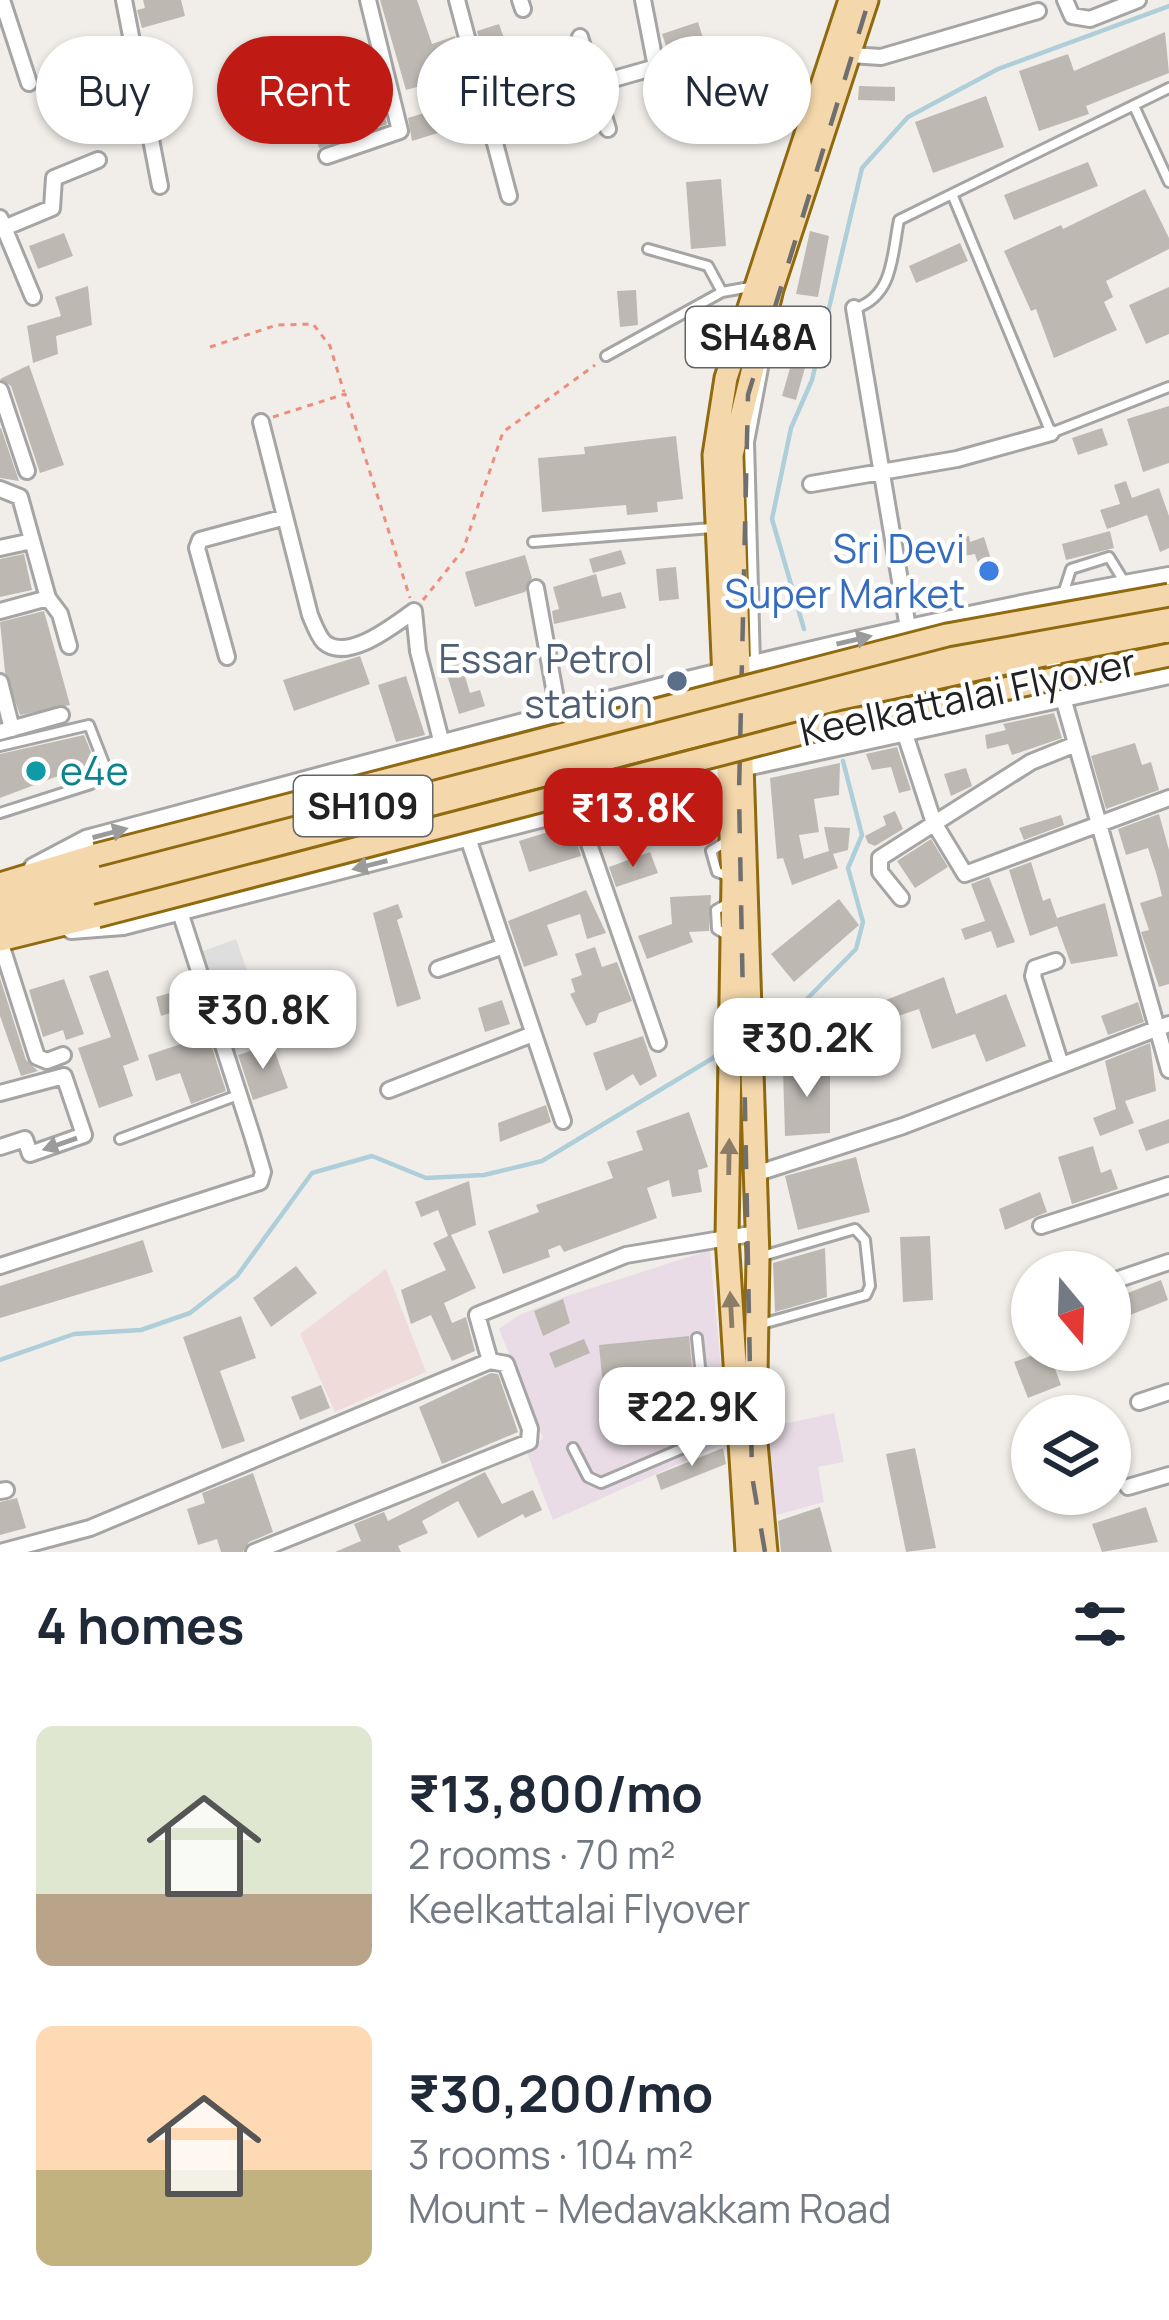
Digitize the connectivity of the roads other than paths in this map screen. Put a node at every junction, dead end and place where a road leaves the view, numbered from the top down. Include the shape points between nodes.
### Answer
1 (2, 0) edge
2 (124, 0) edge
3 (368, 0) edge
4 (458, 0) edge
5 (643, 0) edge
6 (850, 0) edge
7 (867, 0) edge
8 (1065, 0) edge
9 (1138, 0) edge
10 (1119, 3) edge
11 (1038, 11) dead end
12 (6, 38) edge
13 (850, 55) junction
14 (619, 77) edge
15 (29, 83) dead end
16 (1169, 88) edge
17 (1134, 106) junction
18 (327, 156) dead end
19 (98, 160) dead end
20 (1169, 182) edge
21 (160, 186) dead end
22 (952, 194) junction
23 (509, 196) dead end
24 (2, 223) edge
25 (648, 249) dead end
26 (757, 286) junction
27 (722, 292) junction
28 (33, 297) dead end
29 (854, 308) joint
30 (606, 356) road end
31 (1169, 387) edge
32 (0, 390) edge
33 (261, 422) road end
34 (1051, 433) junction
35 (880, 470) junction
36 (27, 471) dead end
37 (811, 484) dead end
38 (0, 489) edge
39 (282, 518) junction
40 (714, 528) junction
41 (32, 542) junction
42 (533, 542) dead end
43 (0, 548) edge
44 (1169, 576) edge
45 (1125, 584) junction
46 (536, 588) dead end
47 (1062, 595) junction
48 (1169, 596) edge
49 (48, 598) junction
50 (0, 610) edge
51 (1169, 616) edge
52 (908, 628) junction
53 (1169, 631) edge
54 (69, 646) dead end
55 (1050, 652) junction
56 (1169, 655) edge
57 (226, 657) dead end
58 (739, 667) junction
59 (1169, 675) edge
60 (0, 682) edge
61 (1060, 695) junction
62 (558, 710) junction
63 (61, 715) dead end
64 (734, 719) junction
65 (6, 730) edge
66 (904, 731) junction
67 (442, 744) junction
68 (1076, 744) junction
69 (0, 746) edge
70 (736, 769) junction
71 (1169, 798) edge
72 (578, 812) junction
73 (0, 813) edge
74 (1099, 821) junction
75 (934, 823) junction
76 (469, 841) junction
77 (1, 888) edge
78 (901, 898) dead end
79 (180, 912) junction
80 (0, 919) edge
81 (28, 933) junction
82 (0, 941) edge
83 (504, 946) junction
84 (1056, 961) dead end
85 (438, 969) dead end
86 (739, 1000) junction
87 (1163, 1027) edge
88 (533, 1034) junction
89 (658, 1043) dead end
90 (64, 1055) dead end
91 (1061, 1065) junction
92 (1169, 1070) edge
93 (740, 1077) junction
94 (389, 1090) dead end
95 (0, 1093) edge
96 (239, 1095) junction
97 (563, 1121) dead end
98 (120, 1138) dead end
99 (0, 1147) edge
100 (752, 1175) junction
101 (1169, 1185) edge
102 (1041, 1226) dead end
103 (757, 1233) junction
104 (727, 1237) junction
105 (758, 1257) junction
106 (1169, 1262) edge
107 (0, 1266) edge
108 (1131, 1275) edge
109 (758, 1325) junction
110 (697, 1338) dead end
111 (490, 1360) junction
112 (734, 1379) junction
113 (702, 1382) junction
114 (1169, 1392) edge
115 (1139, 1402) dead end
116 (573, 1448) dead end
117 (1169, 1474) edge
118 (1131, 1486) edge
119 (0, 1552) edge
120 (254, 1552) edge
121 (747, 1552) edge
122 (766, 1552) edge

1 - 12 street
2 - 21 street
3 - 18 street via 400,131
4 - 23 street
5 - 14 street via 656,67
6 - 26 main road, SH48A
7 - 13 main road, SH48A
8 - 10 street via 1083,20
9 - 10 street
11 - 13 street via 881,57
12 - 15 street
13 - 58 main road, SH48A via 766,310 732,455
16 - 17 lane
17 - 20 lane
17 - 22 lane
19 - 24 street via 54,178 52,208
22 - 29 lane via 899,220 883,291
22 - 34 lane
24 - 28 street
25 - 27 lane via 708,266
26 - 27 lane
26 - 40 main road, SH48A via 726,378
27 - 30 lane
29 - 35 street
31 - 34 lane
32 - 36 street
33 - 39 street
34 - 35 street
35 - 37 street
35 - 52 street
38 - 41 street via 20,497
39 - 57 street via 196,548
39 - 67 street via 324,642 364,642 415,611
40 - 42 lane
40 - 58 main road, SH48A
41 - 43 street
41 - 49 street
44 - 45 street
45 - 47 street
45 - 47 lane via 1109,557 1096,558 1071,569
46 - 62 street
47 - 52 street
48 - 77 main road, Keelkattalai Flyover, bridge via 947,635 96,855
49 - 50 street
49 - 54 street
51 - 64 main road, SH109 via 1015,642
58 -> 52 street
53 - 55 main road, SH109
55 - 61 street
55 - 64 main road, SH109
56 - 81 main road, Keelkattalai Flyover, bridge via 844,722
58 - 62 street
58 - 64 main road, SH48A
59 - 61 street
60 - 65 street
61 - 66 street
61 - 68 street
62 - 67 street
63 - 65 street
64 - 70 main road, SH48A
64 - 77 main road, SH109
64 - 80 main road, SH109
66 - 70 street
66 - 75 street
77 -> 67 street via 86,839
68 - 74 street
68 - 75 street via 1030,762
69 - 73 lane via 89,725 106,766 91,784
70 - 72 street
70 - 86 main road, SH48A
70 - 86 main road, SH48A via 731,938
71 - 74 street
72 - 76 street
72 - 89 street
74 - 75 street via 965,874
74 - 87 street
75 - 78 street via 880,858 880,872
76 -> 79 street
76 - 83 street
79 - 81 street via 123,926
79 - 96 street
81 - 82 main road, Keelkattalai Flyover
82 - 90 street via 37,1057
83 - 85 street
83 - 88 street
84 - 91 street via 1033,976
86 - 93 main road, SH48A
87 - 91 street
87 - 92 street
88 - 94 street
88 - 97 street
91 - 100 street
93 - 100 main road, SH48A
104 -> 93 main road, SH48A
95 -> 99 street via 64,1076 84,1136 30,1154 25,1139
96 - 98 lane
96 - 107 street via 263,1172 251,1189
100 - 103 main road, SH48A
101 - 102 street
103 - 104 street
103 - 105 main road, SH48A
104 - 111 street via 626,1255 477,1316
112 -> 104 main road, SH48A
105 - 109 main road, SH48A
105 - 109 lane via 856,1229 866,1240 870,1286 845,1304
106 - 108 street
109 - 122 main road, SH48A via 755,1432
110 - 113 lane
111 - 119 street via 90,1528
111 - 120 street via 506,1364 529,1442
112 - 113 lane
112 - 121 main road, SH48A
113 - 116 lane via 706,1430 696,1444 602,1483 588,1477
114 - 115 street
117 - 118 street

